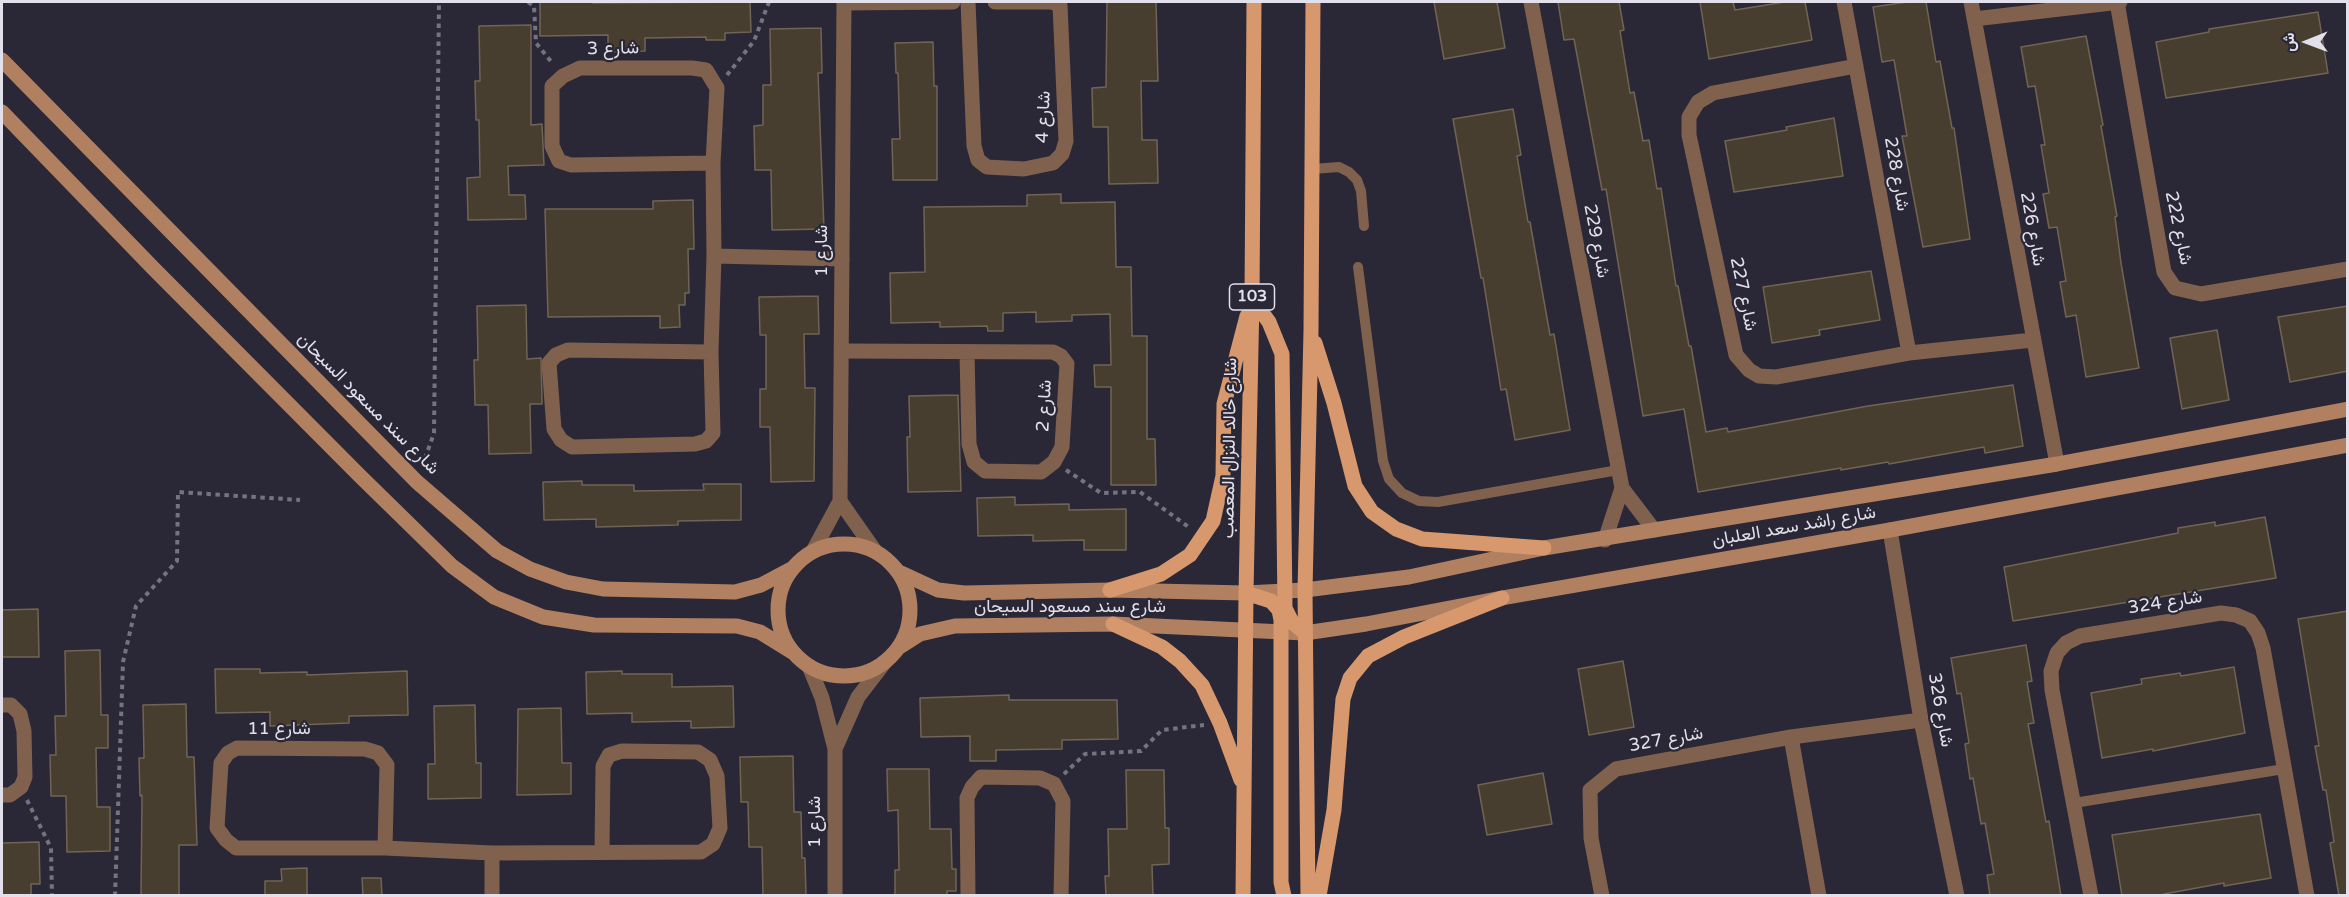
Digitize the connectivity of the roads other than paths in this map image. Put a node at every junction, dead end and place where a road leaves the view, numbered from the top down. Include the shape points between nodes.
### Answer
1 (844, 2) edge
2 (952, 2) edge
3 (968, 2) edge
4 (995, 2) edge
5 (1254, 2) edge
6 (1313, 2) edge
7 (1531, 2) edge
8 (1844, 2) edge
9 (1971, 2) edge
10 (2119, 2) edge
11 (1974, 19) junction
12 (2, 60) edge
13 (1856, 66) junction
14 (2, 112) edge
15 (713, 163) junction
16 (1312, 169) junction
17 (1364, 226) dead end
18 (714, 256) junction
19 (842, 259) junction
20 (1358, 267) dead end
21 (2348, 269) edge
22 (1252, 299) junction
23 (1311, 331) junction
24 (2033, 340) junction
25 (842, 351) junction
26 (711, 352) junction
27 (967, 352) junction
28 (1909, 354) junction
29 (2348, 409) edge
30 (2348, 445) edge
31 (2057, 464) junction
32 (1618, 470) junction
33 (1622, 488) junction
34 (840, 501) junction
35 (1654, 530) junction
36 (1890, 530) junction
37 (1605, 540) junction
38 (1544, 548) junction
39 (813, 551) junction
40 (875, 551) junction
41 (791, 569) junction
42 (899, 572) junction
43 (1110, 590) junction
44 (1305, 590) junction
45 (1285, 591) junction
46 (1246, 593) junction
47 (1502, 598) junction
48 (1113, 624) junction
49 (1247, 632) junction
50 (1281, 633) junction
51 (1305, 633) junction
52 (898, 648) junction
53 (794, 653) junction
54 (885, 662) junction
55 (809, 666) junction
56 (2, 705) edge
57 (1921, 720) junction
58 (1791, 737) junction
59 (835, 749) junction
60 (2284, 770) junction
61 (1244, 789) junction
62 (2, 795) edge
63 (2074, 803) junction
64 (385, 848) junction
65 (602, 851) junction
66 (492, 853) junction
67 (492, 896) edge
68 (835, 896) edge
69 (968, 896) edge
70 (1061, 896) edge
71 (1243, 896) edge
72 (1284, 896) edge
73 (1308, 896) edge
74 (1319, 896) edge
75 (1602, 896) edge
76 (1819, 896) edge
77 (1957, 896) edge
78 (2091, 896) edge
79 (2307, 896) edge

1 - 2 street
1 - 19 street, شارع 1
3 - 4 street, شارع 4 via 974,146 978,160 987,167 1053,163 1062,154 1066,141 1060,5
5 - 22 main road, شارع خالد النزال المعصب / 103
6 - 16 main road
7 - 32 street, شارع 229
8 - 13 street, شارع 228
9 - 11 street, شارع 226
10 - 11 street
10 - 21 street, شارع 222 via 2164,272 2175,288 2200,294
11 - 24 street, شارع 226
12 - 41 main road, شارع سند مسعود السيحان via 417,482 497,551 566,582 603,589 735,592 761,585
13 - 28 street, شارع 228
13 - 28 street, شارع 227 via 1713,93 1698,102 1689,117 1689,135 1737,355 1749,370 1759,376 1776,377
14 - 53 main road via 393,509 452,566 494,597 543,617 594,625 737,626 760,632
15 - 15 street, شارع 3 via 571,165 560,161 552,146 552,86 580,68 706,70 717,88
15 - 18 street
16 - 17 lane via 1339,167 1357,180
16 - 23 main road
18 - 19 street
18 - 26 street
19 - 25 street, شارع 1
20 - 32 lane via 1383,461 1389,479 1402,493 1419,501 1438,502
22 - 43 main road via 1224,404 1223,476 1213,521 1190,555 1161,574
22 - 45 main road via 1269,322 1282,354
22 - 46 main road, شارع خالد النزال المعصب / 103
23 - 38 main road via 1354,486 1372,512 1396,529 1422,539
23 - 44 main road
24 - 28 street, شارع 227
24 - 31 street, شارع 226
25 - 27 street, شارع 2
25 - 34 street, شارع 1
26 - 26 street via 713,433 705,441 572,447 554,429 549,363 556,355 568,350
27 - 27 street, شارع 2 via 1053,352 1066,364 1062,447 1054,462 1041,472 985,471 974,462 969,444
29 - 31 main road, شارع راشد سعد العلبان
30 - 36 main road, شارع راشد سعد العلبان
31 - 35 main road, شارع راشد سعد العلبان
32 - 33 street, شارع 229
33 - 35 street, شارع 229
33 - 37 street
34 - 39 street, شارع 1
34 - 40 street
35 - 37 main road, شارع راشد سعد العلبان
36 - 47 main road, شارع راشد سعد العلبان
36 - 57 street, شارع 326
37 - 38 main road, شارع راشد سعد العلبان
38 - 44 main road, شارع راشد سعد العلبان via 1409,577
39 - 40 main road via 833,544 855,544
39 - 41 main road
40 - 42 main road
41 - 53 main road via 781,589 778,612 783,634
42 - 43 main road, شارع سند مسعود السيحان via 938,590 964,593
42 - 52 main road via 910,610 907,630
43 - 46 main road, شارع سند مسعود السيحان
44 - 45 main road, شارع راشد سعد العلبان
44 - 51 main road
45 - 46 main road, شارع راشد سعد العلبان
45 - 51 main road via 1285,608 1292,622
46 - 49 main road, شارع خالد النزال المعصب / 103
46 - 50 main road via 1270,601 1279,610
47 - 51 main road, شارع راشد سعد العلبان
47 - 74 main road via 1404,637 1368,656 1350,678 1343,699 1334,810
48 - 49 main road, شارع سند مسعود السيحان
48 - 52 main road, شارع سند مسعود السيحان via 955,626 920,634
48 - 61 main road via 1162,647 1202,685
49 - 50 main road, شارع راشد سعد العلبان
49 - 61 main road, شارع خالد النزال المعصب / 103
50 - 51 main road, شارع راشد سعد العلبان
50 - 72 main road
51 - 73 main road
52 - 54 main road
53 - 55 main road
54 - 55 main road via 848,676 828,674
54 - 59 street, شارع 1 via 858,697
55 - 59 street, شارع 1
56 - 62 street via 11,705 20,714 25,777 21,787 10,795
57 - 58 street, شارع 327
57 - 77 street, شارع 326
58 - 75 street, شارع 327 via 1616,769 1590,790 1591,838
58 - 76 street
59 - 68 street, شارع 1
60 - 63 lane
60 - 63 street, شارع 324 via 2258,633 2250,621 2221,613 2080,636 2057,653 2051,671 2052,690
60 - 79 street, شارع 324
61 - 71 main road, شارع خالد النزال المعصب / 103
63 - 78 street, شارع 324
64 - 64 street, شارع 11 via 236,848 217,828 221,763 237,748 365,749 378,753 387,765
64 - 66 street, شارع 11
65 - 65 street, شارع 11 via 603,766 609,755 622,751 698,752 710,760 717,776 720,828 714,844 701,852
65 - 66 street, شارع 11
66 - 67 street
69 - 70 street via 967,798 981,777 1040,778 1054,784 1063,801

